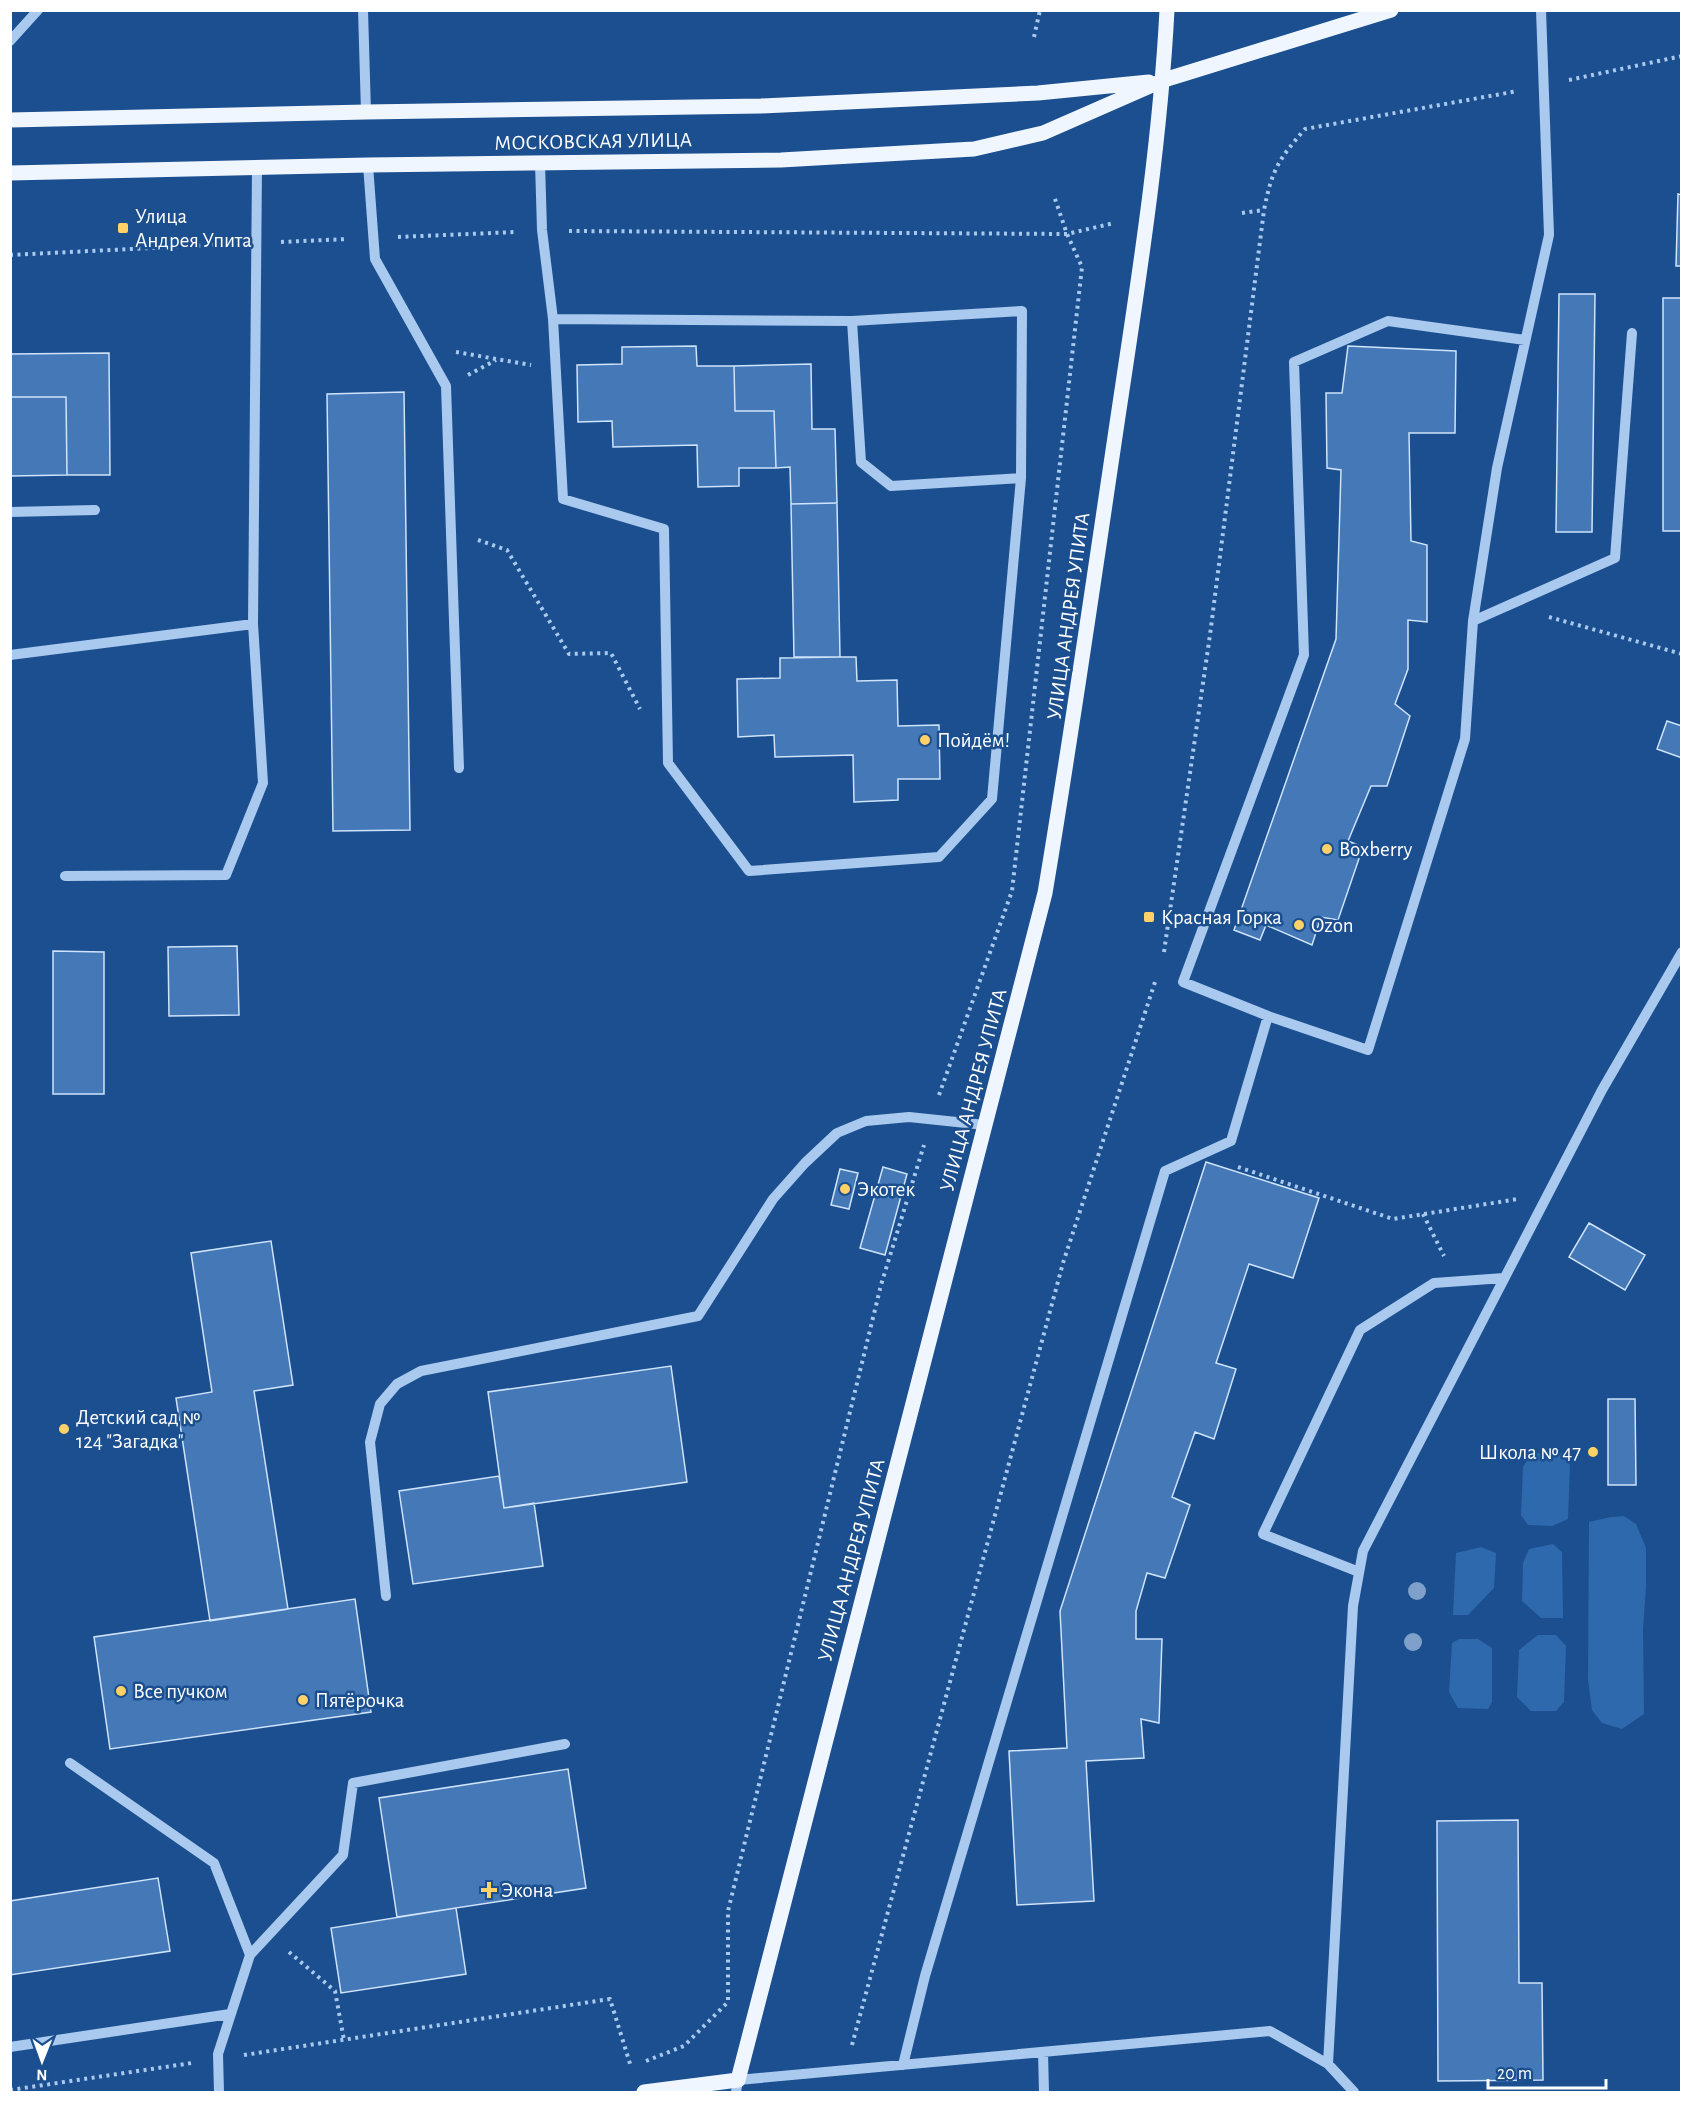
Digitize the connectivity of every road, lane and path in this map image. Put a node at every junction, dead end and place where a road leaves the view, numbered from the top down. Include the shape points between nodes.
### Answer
1 (38, 10) edge
2 (363, 10) edge
3 (1040, 10) edge
4 (1167, 10) edge
5 (1391, 10) edge
6 (1541, 10) edge
7 (1034, 38) dead end
8 (10, 40) edge
9 (1682, 56) edge
10 (1164, 80) junction
11 (1543, 86) junction
12 (366, 112) junction
13 (10, 120) edge
14 (540, 163) junction
15 (368, 165) junction
16 (257, 167) junction
17 (10, 173) edge
18 (1054, 196) dead end
19 (1264, 210) junction
20 (1242, 213) dead end
21 (1113, 223) dead end
22 (542, 230) junction
23 (1067, 234) junction
24 (258, 243) junction
25 (10, 255) edge
26 (553, 319) junction
27 (852, 321) junction
28 (1632, 333) dead end
29 (1526, 340) junction
30 (424, 346) junction
31 (556, 370) junction
32 (1021, 478) junction
33 (95, 510) dead end
34 (10, 512) edge
35 (451, 532) junction
36 (1508, 606) junction
37 (1473, 621) junction
38 (253, 624) junction
39 (1682, 654) edge
40 (10, 655) edge
41 (642, 713) dead end
42 (459, 768) dead end
43 (65, 876) dead end
44 (1682, 952) edge
45 (1163, 958) dead end
46 (1159, 969) dead end
47 (1268, 1016) junction
48 (932, 1118) junction
49 (985, 1125) junction
50 (1201, 1154) junction
51 (1548, 1194) junction
52 (1423, 1214) junction
53 (1504, 1278) junction
54 (1456, 1281) junction
55 (1359, 1572) junction
56 (386, 1596) dead end
57 (565, 1743) dead end
58 (70, 1763) dead end
59 (269, 1934) junction
60 (250, 1955) junction
61 (230, 2014) junction
62 (344, 2040) junction
63 (10, 2048) edge
64 (1043, 2052) junction
65 (219, 2059) junction
66 (1328, 2064) junction
67 (903, 2065) junction
68 (845, 2070) junction
69 (737, 2086) edge
70 (10, 2090) edge
71 (219, 2092) edge
72 (644, 2092) edge
73 (1044, 2092) edge
74 (1354, 2092) edge

1 - 8 lane
2 - 12 lane
3 - 7 path
4 - 10 main road, УЛИЦА АНДРЕЯ УПИТА
5 - 10 main road, МОСКОВСКАЯ УЛИЦА
6 - 11 lane
9 - 11 path
10 - 12 main road, МОСКОВСКАЯ УЛИЦА via 1038,93 772,106
10 - 14 main road, МОСКОВСКАЯ УЛИЦА via 1043,133 974,149 781,160
10 - 49 main road, УЛИЦА АНДРЕЯ УПИТА via 1145,232 1046,893
11 - 19 path via 1305,129 1282,156 1270,181
11 - 29 lane via 1549,235
12 - 13 main road, МОСКОВСКАЯ УЛИЦА
14 - 15 main road, МОСКОВСКАЯ УЛИЦА
14 - 22 lane
15 - 16 main road, МОСКОВСКАЯ УЛИЦА
15 - 30 lane via 375,259
16 - 17 main road, МОСКОВСКАЯ УЛИЦА
16 - 24 lane
18 - 23 path
19 - 20 path
19 - 45 path via 1210,635
21 - 23 path
22 - 23 path
22 - 26 lane
23 - 48 path via 1082,267 1012,891
24 - 25 path
24 - 38 lane
26 - 27 lane
26 - 31 lane
27 - 32 lane via 861,462 891,486
27 - 32 lane via 1022,311
28 - 36 lane via 1615,558
29 - 37 lane via 1497,468
29 - 47 lane via 1388,321 1294,362 1304,655 1183,982
30 - 31 path
30 - 35 lane via 446,386
31 - 32 lane via 563,499 664,529 668,763 749,871 939,857 992,799
33 - 34 lane
35 - 41 path via 507,550 569,654 611,653
35 - 42 lane
36 - 37 lane
36 - 39 path
37 - 47 lane via 1465,740 1368,1050
38 - 40 lane
38 - 43 lane via 263,783 226,875
44 - 51 lane via 1602,1090
46 - 68 path via 1063,1263
47 - 50 lane via 1231,1141
48 - 49 lane
48 - 56 lane via 866,1121 837,1133 773,1199 698,1316 421,1371 397,1384 381,1404 370,1442
48 - 62 path via 881,1284 728,1911 728,2002 684,2046 629,2067 610,1999
49 - 69 main road, УЛИЦА АНДРЕЯ УПИТА
50 - 52 path via 1393,1219
50 - 67 lane via 1165,1171 925,1976
51 - 52 path
51 - 53 lane
52 - 54 path
53 - 54 lane
53 - 55 lane via 1363,1551
54 - 55 lane via 1434,1283 1360,1330 1263,1534
55 - 66 lane via 1353,1606
57 - 59 lane via 353,1783 343,1855
58 - 60 lane via 214,1863
59 - 60 lane
59 - 62 path via 335,1991
60 - 61 lane
61 - 63 lane
61 - 65 lane
62 - 65 path
64 - 66 lane via 1270,2031
64 - 67 lane
64 - 73 lane
65 - 70 path
65 - 71 lane
66 - 74 lane
67 - 68 lane
68 - 69 lane
69 - 72 main road

